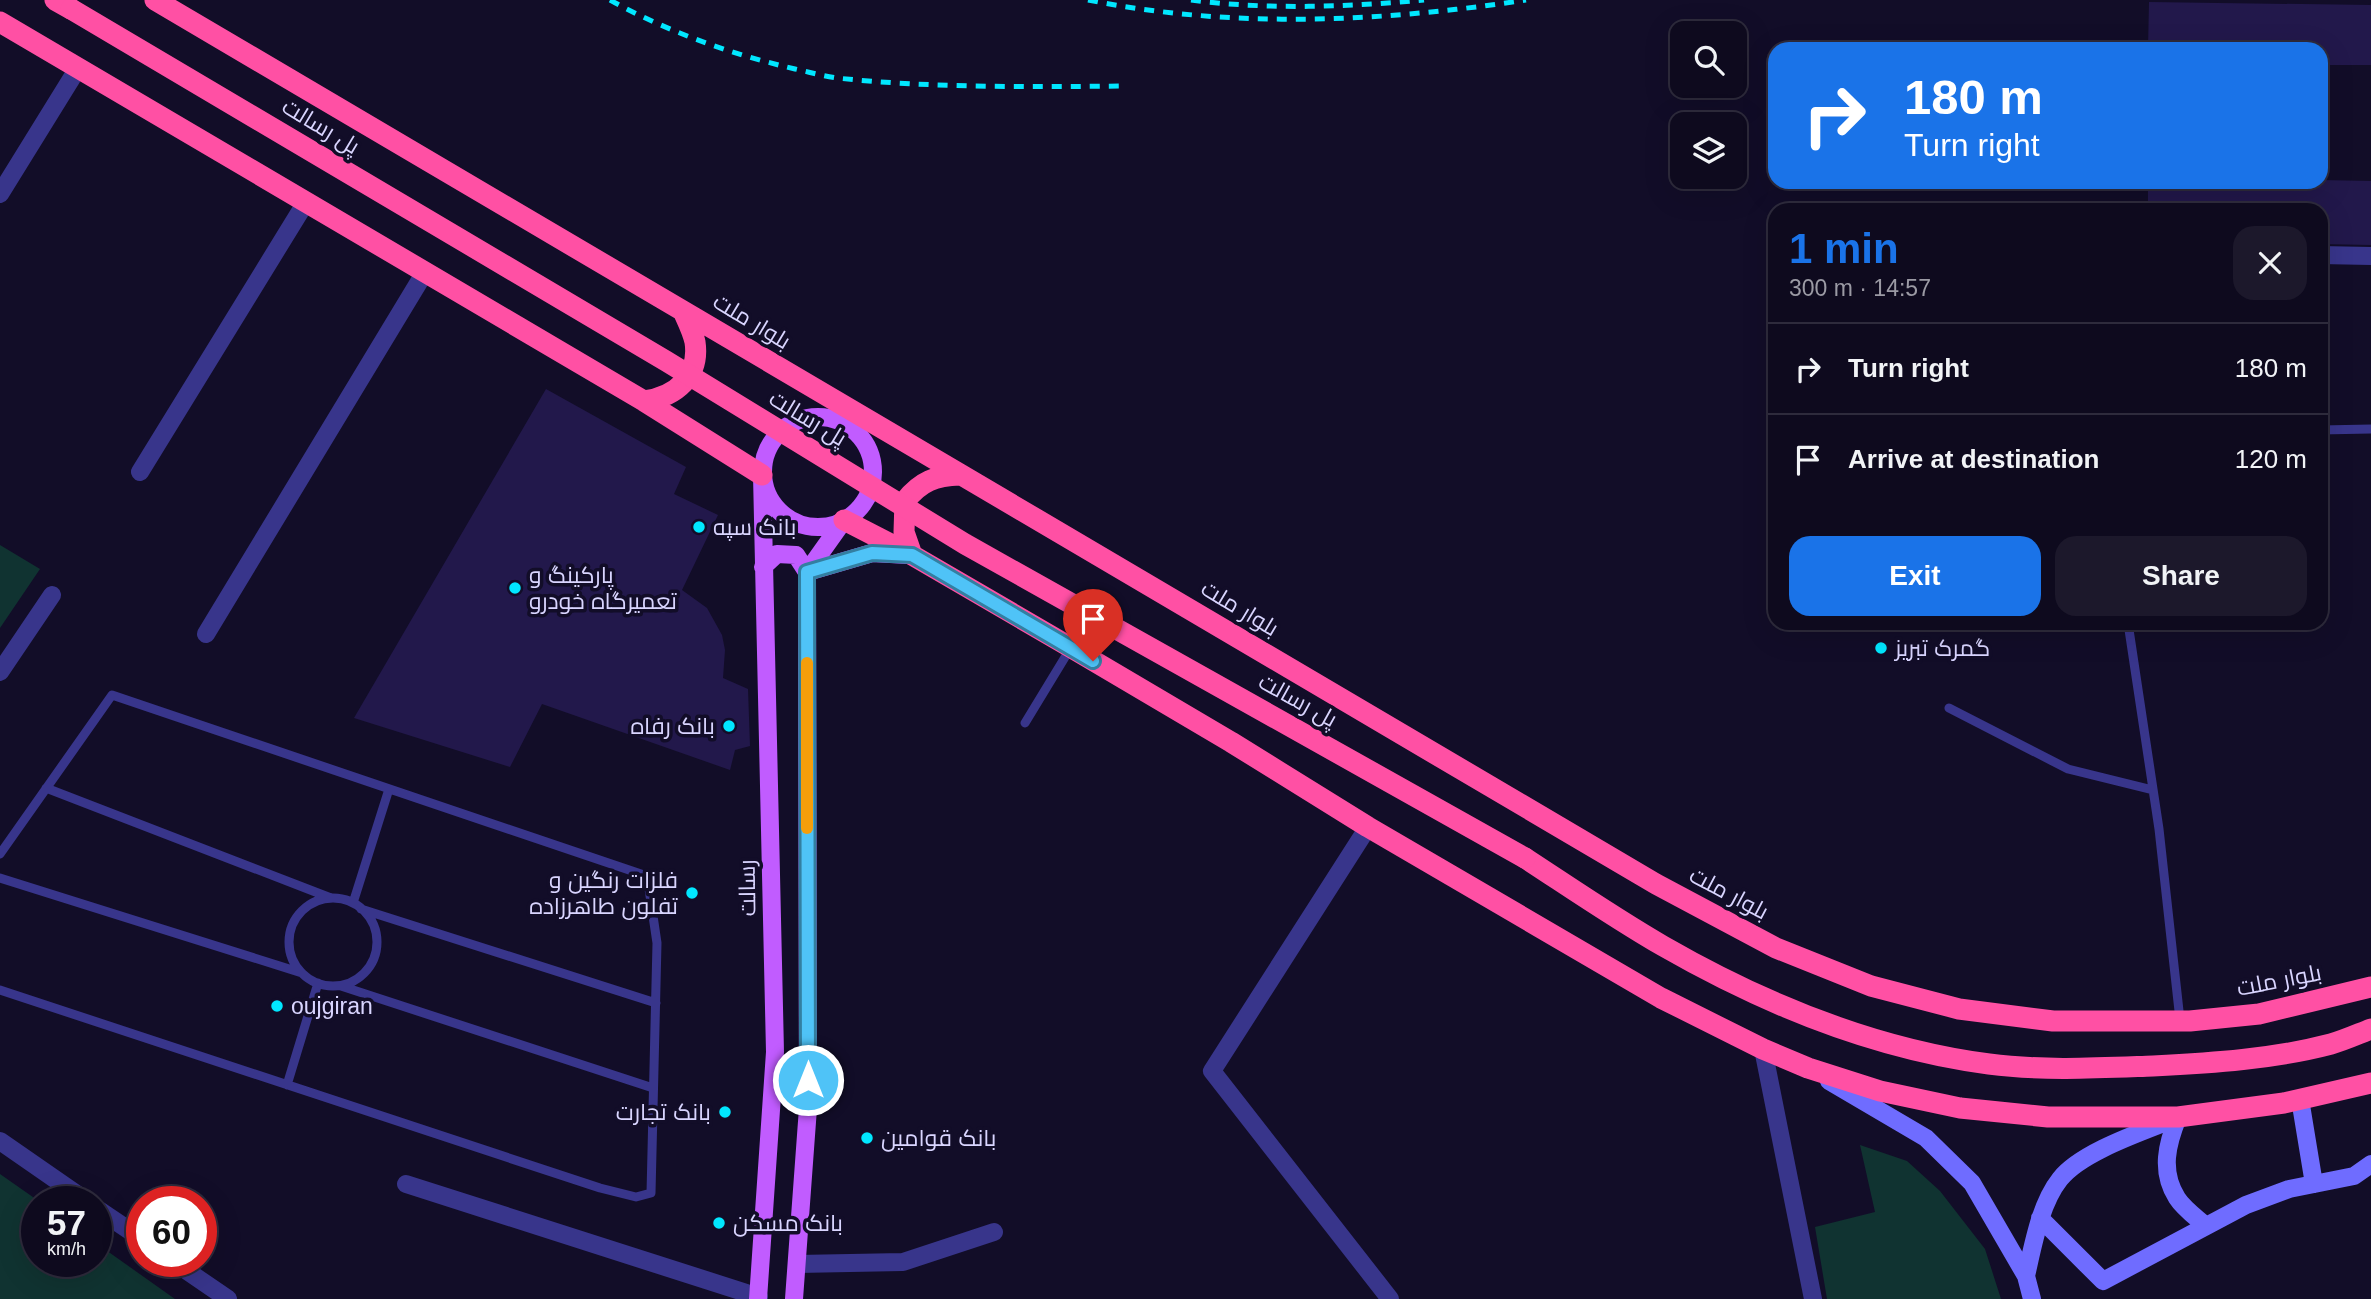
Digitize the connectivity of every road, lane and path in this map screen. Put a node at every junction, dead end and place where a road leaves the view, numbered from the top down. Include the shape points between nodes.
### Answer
1 (155, 0) edge
2 (63, 4) edge
3 (0, 22) edge
4 (78, 68) junction
5 (0, 194) edge
6 (306, 202) junction
7 (2328, 255) edge
8 (2371, 256) edge
9 (425, 272) junction
10 (683, 311) junction
11 (809, 385) junction
12 (644, 401) junction
13 (803, 418) junction
14 (2371, 429) edge
15 (2328, 430) edge
16 (888, 432) junction
17 (873, 457) junction
18 (140, 472) dead end
19 (762, 475) junction
20 (960, 475) junction
21 (845, 520) junction
22 (912, 555) junction
23 (763, 567) junction
24 (807, 572) junction
25 (52, 595) dead end
26 (2129, 630) edge
27 (206, 634) dead end
28 (1070, 647) junction
29 (0, 672) edge
30 (1950, 708) dead end
31 (1025, 723) dead end
32 (46, 788) junction
33 (389, 789) junction
34 (2153, 790) junction
35 (1368, 827) junction
36 (0, 854) edge
37 (0, 877) edge
38 (331, 898) junction
39 (357, 906) junction
40 (302, 973) junction
41 (318, 983) junction
42 (341, 986) junction
43 (2371, 987) edge
44 (0, 990) edge
45 (656, 1003) junction
46 (2180, 1021) junction
47 (2371, 1029) edge
48 (1763, 1049) junction
49 (1808, 1068) junction
50 (2371, 1083) edge
51 (288, 1085) junction
52 (653, 1088) junction
53 (2300, 1099) junction
54 (2178, 1117) junction
55 (0, 1141) edge
56 (2371, 1164) edge
57 (405, 1184) dead end
58 (2314, 1184) junction
59 (66, 1186) edge
60 (2040, 1218) junction
61 (2206, 1226) junction
62 (994, 1233) dead end
63 (797, 1264) junction
64 (2026, 1276) junction
65 (196, 1277) edge
66 (758, 1298) edge
67 (228, 1299) edge
68 (794, 1299) edge
69 (1390, 1299) edge
70 (1813, 1299) edge
71 (2032, 1299) edge

1 - 10 highway, بلوار ملت
2 - 47 highway, پل رسالت, bridge via 965,544 1525,859 1662,946 1739,987 1826,1024 1900,1047 1989,1064 2066,1070 2259,1057 2332,1044
3 - 4 highway
4 - 5 street
4 - 6 highway
6 - 9 highway
6 - 18 street
7 - 8 street
9 - 12 highway
9 - 27 street
10 - 11 highway, بلوار ملت
10 - 12 highway via 695,341 694,369 680,387
11 - 13 main road
11 - 16 highway, بلوار ملت
12 - 19 highway
13 - 17 main road via 833,418 858,432
13 - 19 main road via 778,433 764,458
14 - 15 lane
16 - 17 main road
16 - 20 highway, بلوار ملت
17 - 21 main road via 873,486 859,512
19 - 21 main road via 767,495 779,513 805,527 829,527
19 - 23 main road, رسالت
20 - 22 highway via 923,482 905,501 904,532
20 - 46 highway, بلوار ملت via 1656,884 1776,948 1871,986 1959,1009 2053,1021
21 - 22 highway
21 - 24 main road
22 - 24 main road via 872,553
22 - 28 highway
23 - 24 main road via 777,554 796,555
23 - 66 main road, رسالت via 775,1052
24 - 63 main road via 808,1108
25 - 29 street
26 - 34 lane
28 - 31 lane
28 - 35 highway
30 - 34 lane via 2068,769
32 - 33 lane via 112,695
32 - 36 lane
32 - 38 lane
33 - 39 lane
33 - 45 lane via 641,874 648,882 657,943
34 - 46 lane
35 - 48 highway via 1661,998
35 - 69 street via 1212,1071
37 - 40 lane
38 - 39 lane
38 - 40 lane via 305,909 295,920 290,947
39 - 42 lane via 371,919 375,954 365,972
39 - 45 lane
40 - 41 lane
41 - 42 lane
41 - 51 lane
42 - 52 lane
43 - 46 highway, بلوار ملت via 2259,1013
44 - 51 lane
45 - 52 lane
48 - 49 highway
48 - 70 street
49 - 54 highway via 1880,1091 1959,1108 2049,1117
49 - 64 street via 1926,1138 1972,1183
50 - 53 highway
51 - 52 lane via 636,1197 651,1193
53 - 54 highway
53 - 58 street
54 - 60 street via 2093,1152 2060,1178
54 - 61 street via 2168,1143 2166,1168 2177,1198
55 - 59 street
56 - 58 street via 2354,1176
57 - 66 street
58 - 61 street via 2257,1201
60 - 61 street via 2103,1281
60 - 64 street
62 - 63 street via 903,1262
63 - 68 main road
64 - 71 street
65 - 67 street

